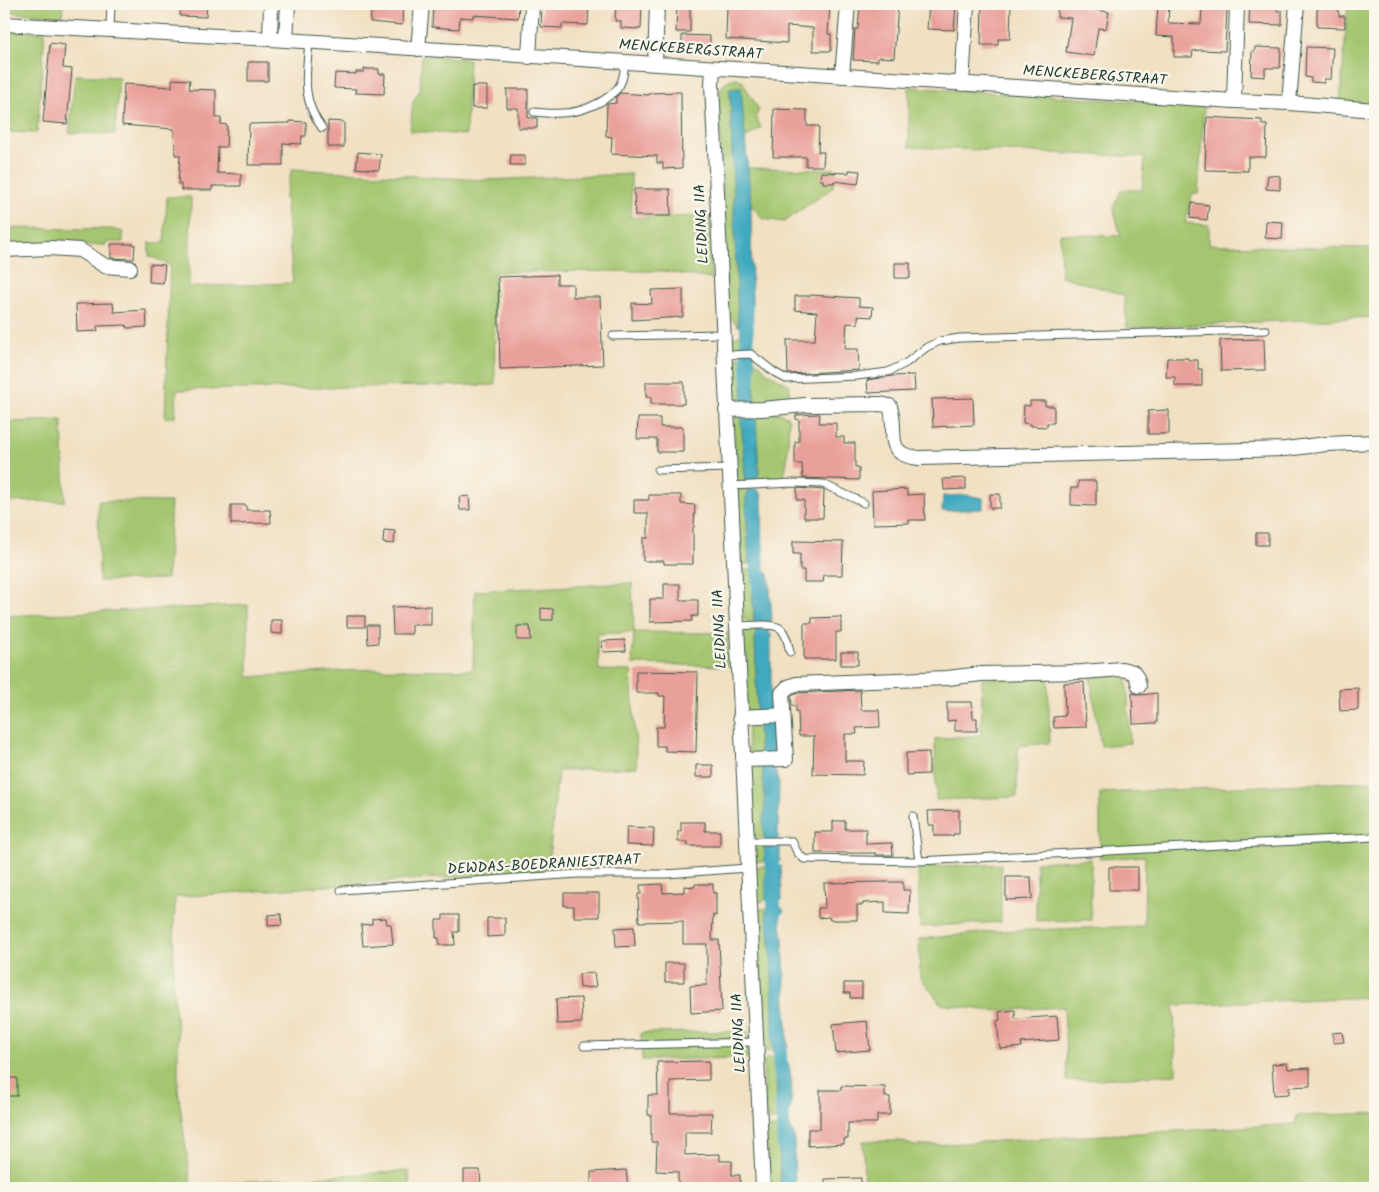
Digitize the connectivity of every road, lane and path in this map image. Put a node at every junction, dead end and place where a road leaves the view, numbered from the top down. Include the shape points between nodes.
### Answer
1 (111, 4) edge
2 (271, 4) edge
3 (288, 4) edge
4 (422, 4) edge
5 (532, 4) edge
6 (657, 4) edge
7 (848, 4) edge
8 (967, 4) edge
9 (1237, 4) edge
10 (1297, 4) edge
11 (4, 24) edge
12 (110, 29) junction
13 (270, 39) junction
14 (286, 40) junction
15 (309, 42) junction
16 (418, 49) junction
17 (529, 57) junction
18 (625, 62) junction
19 (655, 64) junction
20 (713, 68) junction
21 (842, 76) junction
22 (962, 84) junction
23 (1234, 101) junction
24 (1289, 103) junction
25 (1375, 110) edge
26 (534, 112) dead end
27 (322, 128) dead end
28 (4, 250) edge
29 (130, 268) dead end
30 (1266, 330) dead end
31 (723, 334) junction
32 (614, 336) dead end
33 (724, 354) junction
34 (729, 410) junction
35 (1375, 442) edge
36 (729, 468) junction
37 (658, 470) dead end
38 (730, 486) junction
39 (864, 503) dead end
40 (736, 626) junction
41 (790, 652) dead end
42 (1139, 686) dead end
43 (777, 716) junction
44 (744, 717) junction
45 (748, 760) junction
46 (913, 816) dead end
47 (1375, 837) edge
48 (751, 841) junction
49 (918, 861) junction
50 (748, 868) junction
51 (341, 890) dead end
52 (756, 1042) junction
53 (584, 1046) dead end
54 (763, 1188) edge

1 - 12 lane
2 - 13 street
3 - 14 street
4 - 16 street
5 - 17 street
6 - 19 street
7 - 21 street
8 - 22 street
9 - 23 street
10 - 24 street
11 - 12 street, MENCKEBERGSTRAAT
12 - 13 street, MENCKEBERGSTRAAT
13 - 14 street, MENCKEBERGSTRAAT
14 - 15 street, MENCKEBERGSTRAAT
15 - 16 street, MENCKEBERGSTRAAT
15 - 27 lane via 306,92 314,118
16 - 17 street, MENCKEBERGSTRAAT
17 - 18 street, MENCKEBERGSTRAAT
18 - 19 street, MENCKEBERGSTRAAT
18 - 26 lane via 621,83 616,91 600,102 563,113
19 - 20 street, MENCKEBERGSTRAAT
20 - 21 street, MENCKEBERGSTRAAT
20 - 31 street, LEIDING 11A
21 - 22 street, MENCKEBERGSTRAAT
22 - 23 street, MENCKEBERGSTRAAT
23 - 24 street, MENCKEBERGSTRAAT
24 - 25 street, MENCKEBERGSTRAAT
28 - 29 street via 80,250 105,266
30 - 33 lane via 960,338 933,344 888,372 857,376 786,379 750,354
31 - 32 lane
31 - 33 street, LEIDING 11A
33 - 34 street, LEIDING 11A
34 - 35 street via 805,405 890,406 897,451 906,457 919,458 1285,449
34 - 36 street, LEIDING 11A
36 - 37 lane
36 - 38 street, LEIDING 11A
38 - 39 lane via 823,484
38 - 40 street, LEIDING 11A
40 - 41 lane via 773,625 781,629
40 - 44 street, LEIDING 11A
42 - 43 street via 1133,672 1122,669 796,684 782,693
43 - 44 street
43 - 45 street via 786,759
44 - 45 street, LEIDING 11A
45 - 48 street, LEIDING 11A
46 - 49 lane
47 - 49 lane
48 - 49 lane via 792,841 804,859
48 - 50 street, LEIDING 11A
50 - 51 lane, DEWDAS-BOEDRANIESTRAAT via 666,874 578,874
50 - 52 street, LEIDING 11A
52 - 53 lane
52 - 54 street, LEIDING 11A

